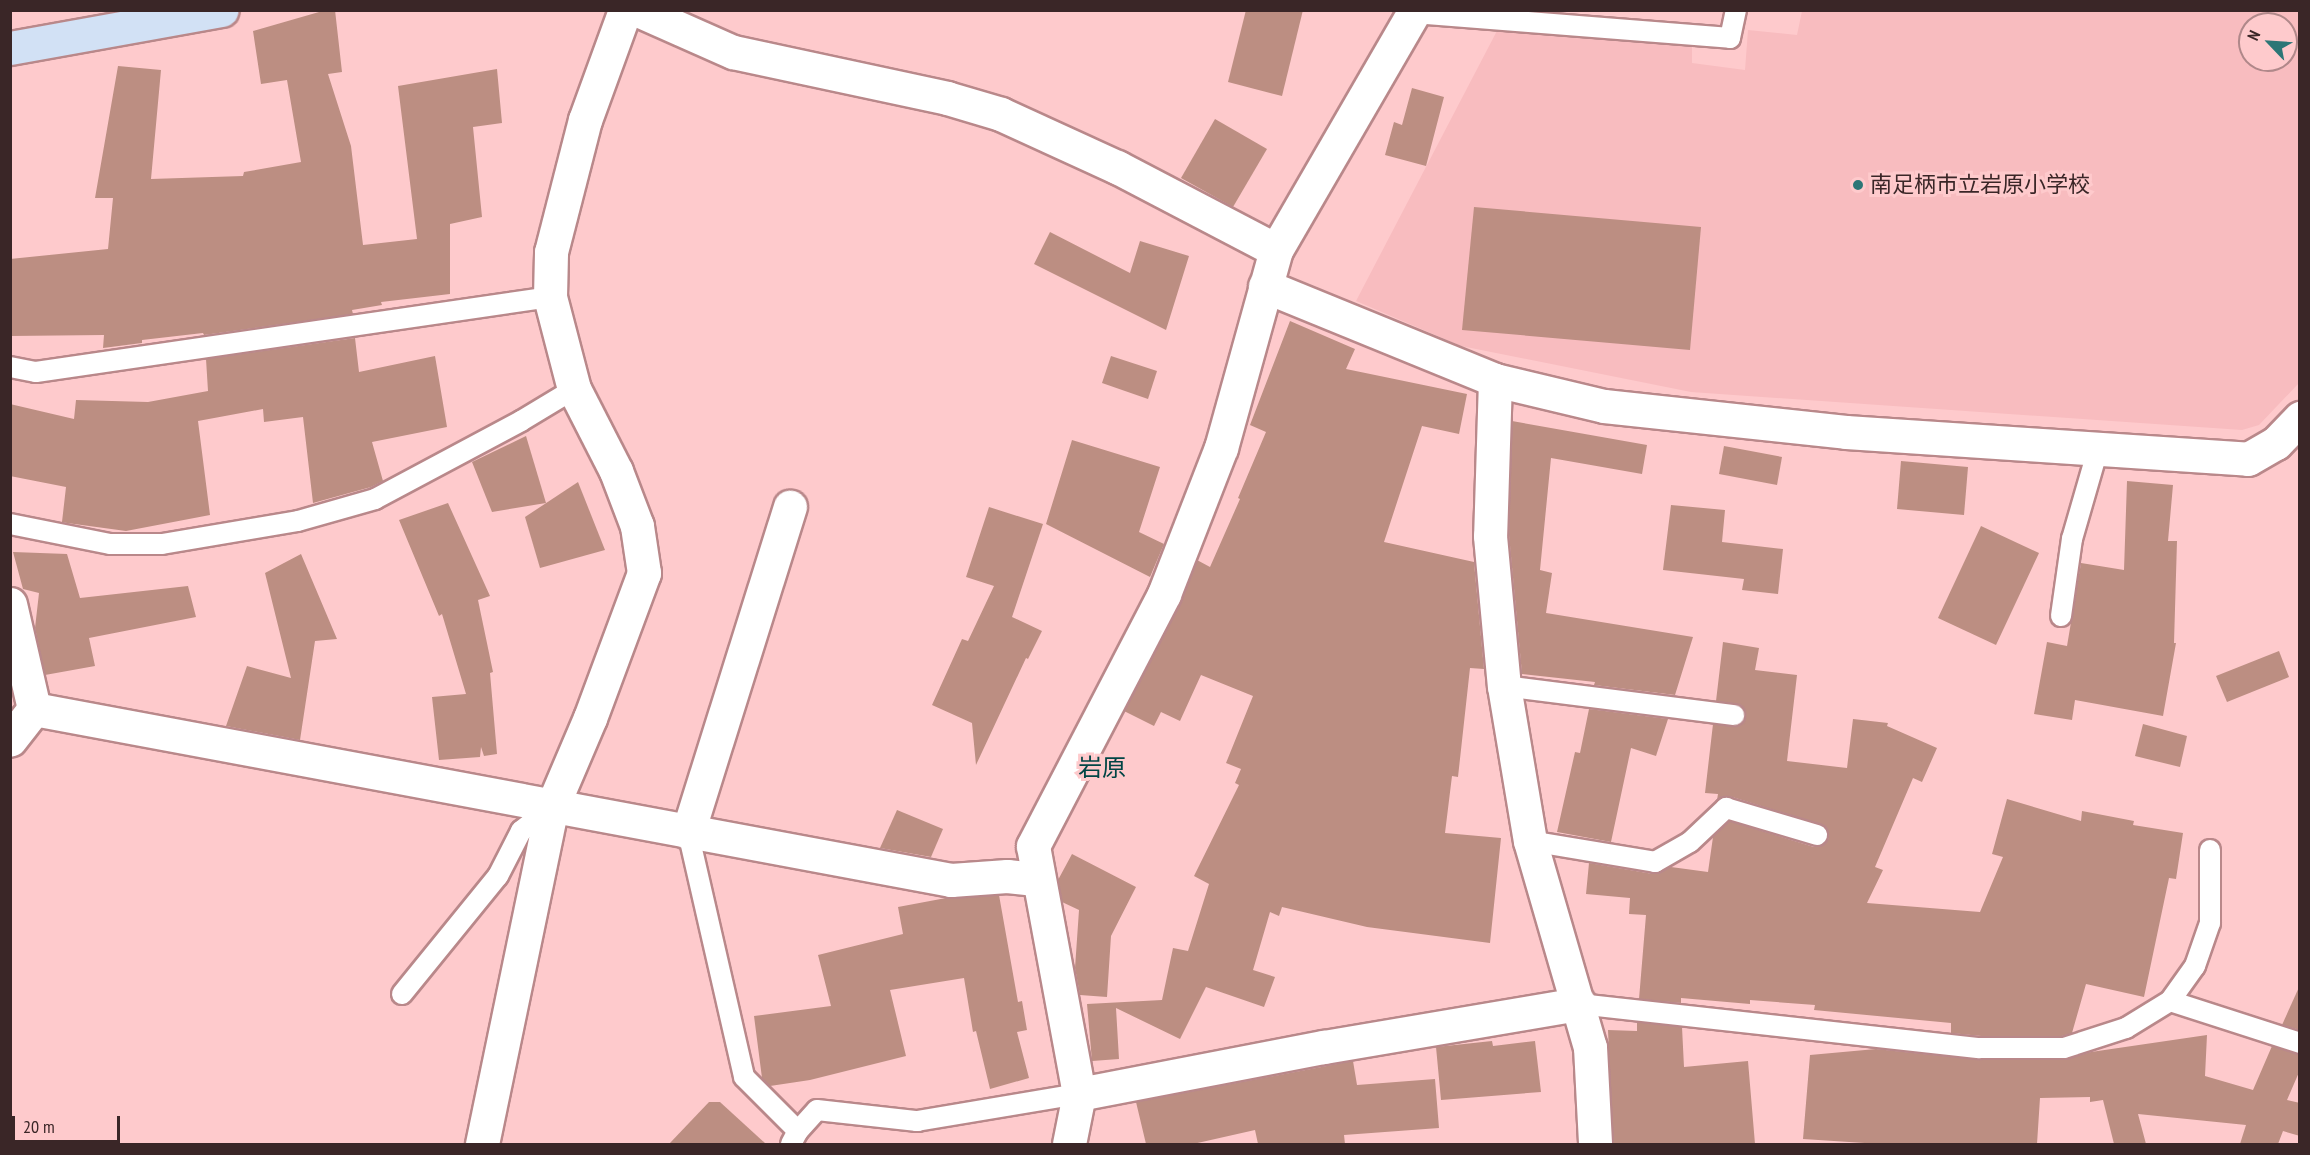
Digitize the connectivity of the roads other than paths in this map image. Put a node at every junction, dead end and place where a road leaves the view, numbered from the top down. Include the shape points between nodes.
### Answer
1 (222, 10) edge
2 (625, 10) edge
3 (638, 10) edge
4 (1736, 10) edge
5 (1415, 12) edge
6 (10, 48) edge
7 (1276, 249) junction
8 (1265, 286) junction
9 (550, 297) junction
10 (10, 368) edge
11 (1495, 380) junction
12 (574, 389) junction
13 (2300, 418) edge
14 (2098, 449) junction
15 (790, 507) dead end
16 (10, 524) edge
17 (10, 604) edge
18 (2061, 616) dead end
19 (1504, 686) junction
20 (34, 709) junction
21 (1734, 715) dead end
22 (10, 740) edge
23 (552, 807) junction
24 (688, 832) junction
25 (1817, 835) dead end
26 (1530, 841) junction
27 (2210, 850) dead end
28 (1038, 879) junction
29 (402, 994) dead end
30 (2170, 1001) junction
31 (1579, 1004) junction
32 (2300, 1043) edge
33 (1079, 1094) junction
34 (795, 1138) edge
35 (482, 1144) edge
36 (1069, 1144) edge
37 (1595, 1144) edge

1 - 6 main road
2 - 9 street via 580,142 551,252
3 - 7 street via 733,52 947,98 1001,114 1117,167
4 - 5 lane via 1730,38
5 - 7 street
7 - 8 street
8 - 11 street
8 - 28 street via 1221,448 1164,594 1033,846
9 - 10 lane via 36,372
9 - 12 street
11 - 14 street via 1604,406 1846,432
11 - 19 street via 1490,536
12 - 16 lane via 521,422 375,499 298,521 162,544 110,544
12 - 23 street via 616,471 637,526 644,573
13 - 14 street via 2276,442 2248,459
14 - 18 lane via 2072,539
15 - 24 street
17 - 20 street
19 - 21 lane
19 - 26 street
20 - 22 street
20 - 23 street
23 - 24 street
23 - 29 lane via 520,831 498,876
23 - 35 street
24 - 28 street via 951,880 1007,876
24 - 34 lane via 744,1077
25 - 26 lane via 1726,808 1690,842 1655,862
26 - 31 street
27 - 30 lane via 2210,923 2195,966
28 - 33 street
30 - 31 lane via 2126,1028 2064,1048 1980,1048
30 - 32 lane
31 - 33 street
31 - 37 street via 1590,1047
33 - 34 lane via 917,1121 817,1110
33 - 36 street

